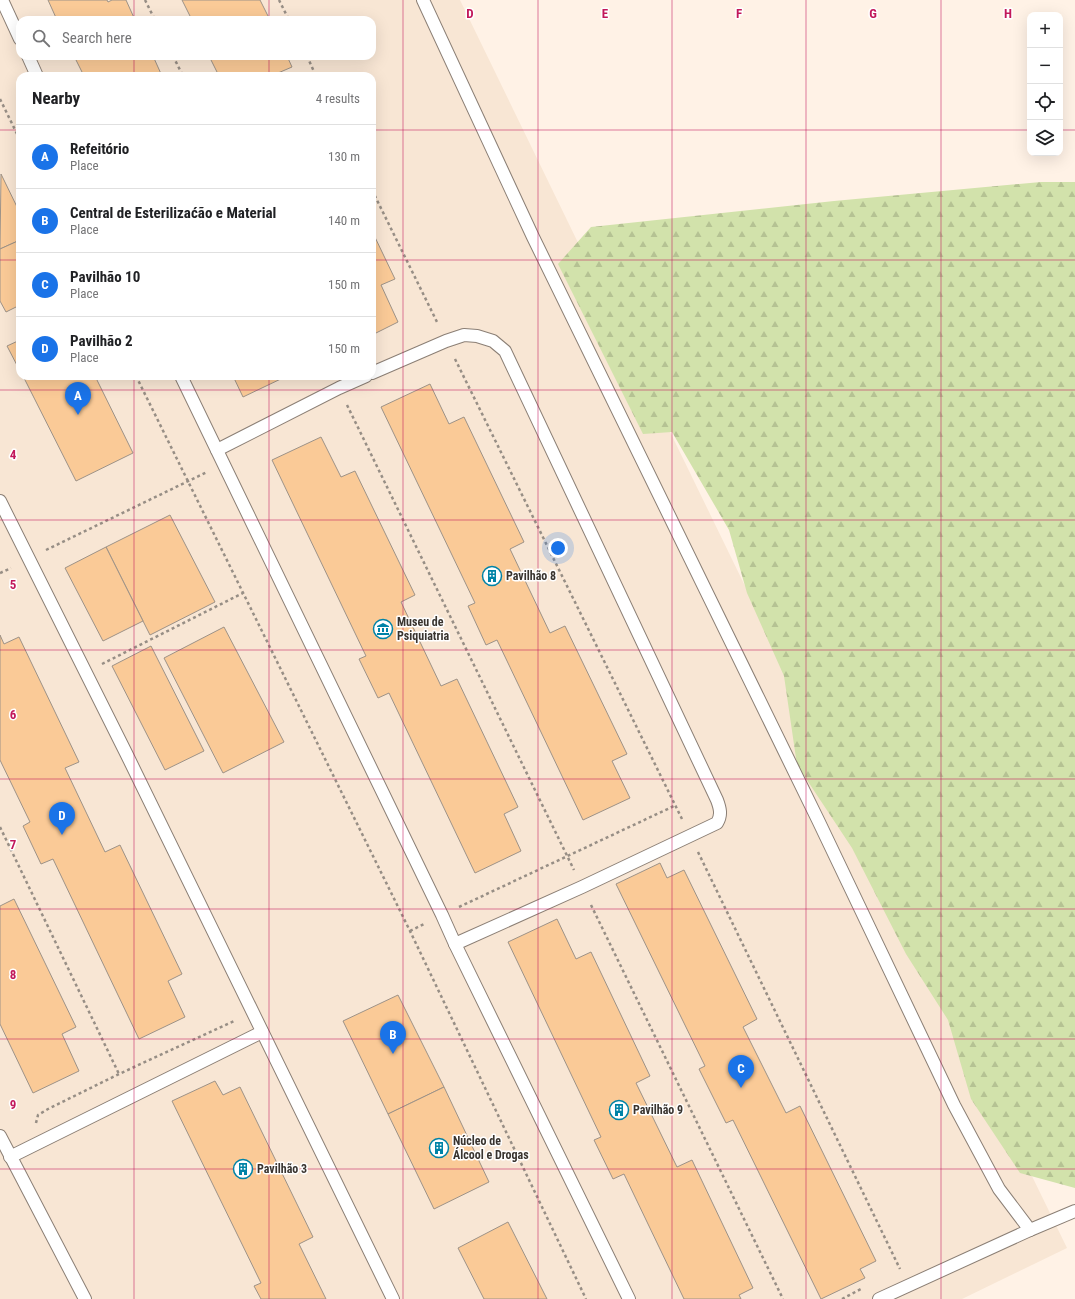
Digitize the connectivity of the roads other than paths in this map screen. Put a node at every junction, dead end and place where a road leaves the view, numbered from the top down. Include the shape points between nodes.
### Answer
1 (2, 0) edge
2 (423, 0) edge
3 (16, 30) edge
4 (30, 60) edge
5 (35, 72) edge
6 (376, 372) edge
7 (183, 380) edge
8 (357, 380) edge
9 (217, 450) junction
10 (0, 501) edge
11 (455, 944) junction
12 (262, 1032) junction
13 (0, 1136) edge
14 (10, 1157) junction
15 (1075, 1211) edge
16 (1030, 1230) junction
17 (85, 1299) edge
18 (392, 1299) edge
19 (629, 1299) edge
20 (879, 1299) edge

1 - 3 lane
2 - 16 lane via 533,237 818,820 954,1105 999,1189
4 - 5 lane
6 - 11 lane via 464,335 493,340 505,351 720,811 717,823
7 - 9 lane
8 - 9 lane
9 - 11 lane
10 - 12 lane
11 - 19 lane
12 - 14 lane
12 - 18 lane
13 - 14 lane
14 - 17 lane
15 - 16 lane
16 - 20 lane

